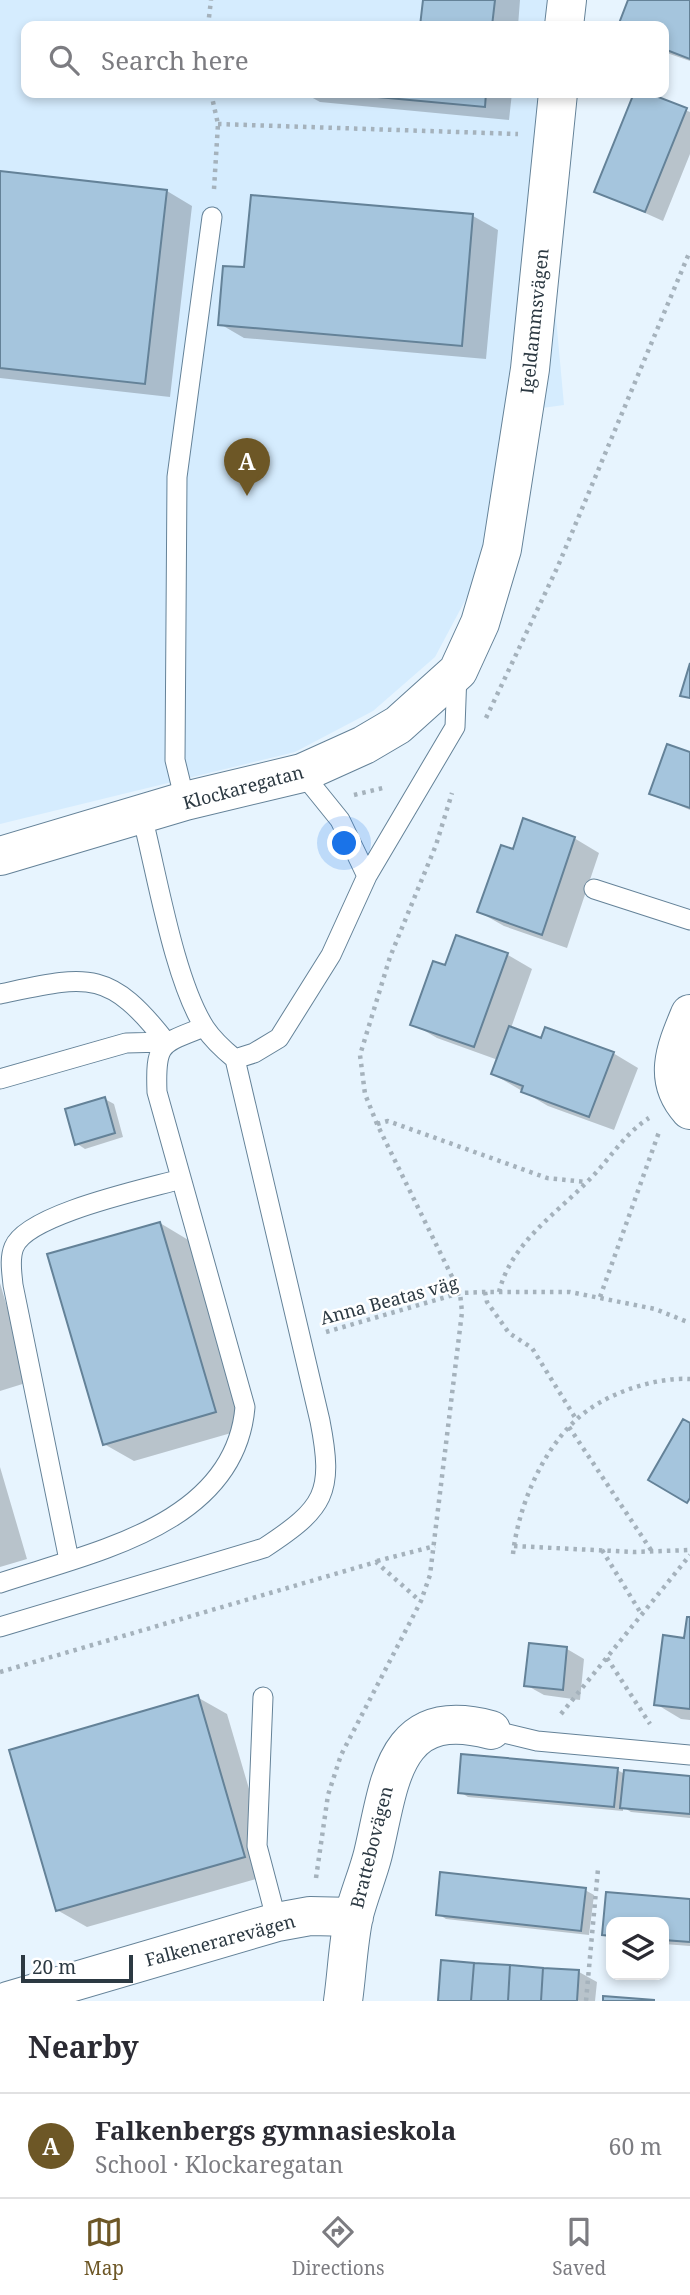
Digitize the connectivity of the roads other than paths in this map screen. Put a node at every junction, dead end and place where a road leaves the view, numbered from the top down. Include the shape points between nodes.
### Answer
1 (567, 0) edge
2 (565, 21) edge
3 (557, 98) edge
4 (212, 217) road end
5 (502, 549) joint
6 (458, 671) junction
7 (302, 773) junction
8 (186, 802) junction
9 (142, 816) junction
10 (0, 856) edge
11 (367, 876) junction
12 (594, 889) dead end
13 (690, 920) edge
14 (0, 994) edge
15 (690, 1014) edge
16 (204, 1027) junction
17 (166, 1042) junction
18 (235, 1059) junction
19 (0, 1079) edge
20 (685, 1105) edge
21 (181, 1179) junction
22 (69, 1560) junction
23 (0, 1583) edge
24 (0, 1627) edge
25 (263, 1697) dead end
26 (491, 1730) joint
27 (690, 1755) edge
28 (354, 1917) junction
29 (294, 1919) junction
30 (8, 2001) edge
31 (343, 2001) edge

1 - 2 street
3 - 5 street, Igeldammsvägen via 530,369
4 - 8 lane via 177,477 174,760
5 - 6 street, Klockaregatan via 480,623
6 - 7 street, Klockaregatan via 398,724
6 - 11 lane via 455,727
7 - 8 street, Klockaregatan
7 - 11 lane via 340,820
8 - 9 street, Klockaregatan
9 - 10 street, Klockaregatan
9 - 16 lane via 178,960
11 - 18 lane via 331,955 279,1038
12 - 13 lane
14 - 17 lane via 65,980 104,984 142,1011
15 - 20 street via 671,1071
16 - 17 lane
16 - 18 lane
17 - 19 lane via 126,1043
17 - 21 lane via 160,1053 157,1093
18 - 24 lane via 327,1460 326,1483 316,1506 296,1527 264,1548
21 - 22 lane via 245,1407 243,1432 220,1477 197,1502 160,1524
21 - 22 lane via 47,1220 23,1234 14,1247 13,1285
22 - 23 lane
25 - 29 lane via 257,1846
26 - 27 lane via 537,1741
26 - 28 street, Brattebovägen via 465,1723 439,1727 401,1753 389,1777
28 - 29 street, Falkenerarevägen
28 - 31 street, Brattebovägen
29 - 30 street, Falkenerarevägen

